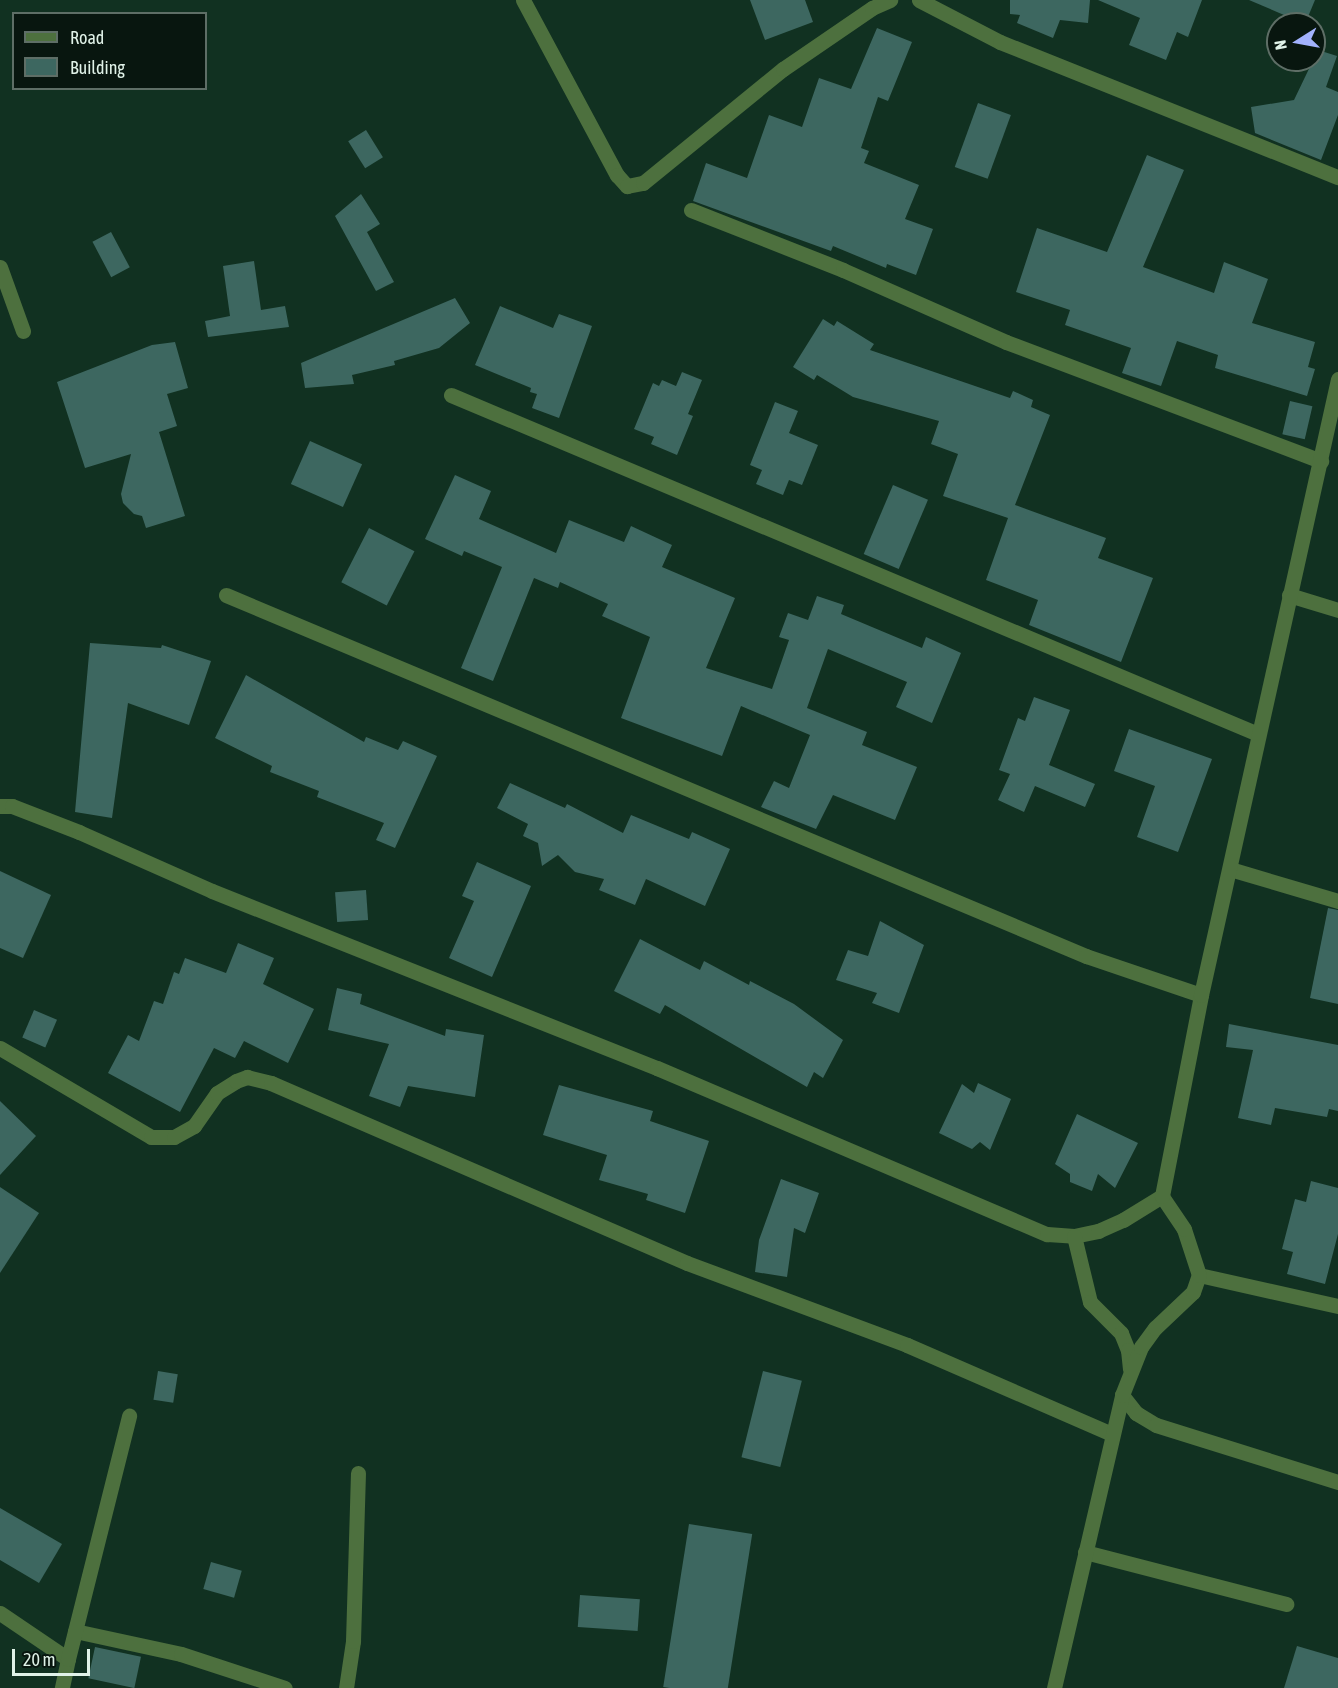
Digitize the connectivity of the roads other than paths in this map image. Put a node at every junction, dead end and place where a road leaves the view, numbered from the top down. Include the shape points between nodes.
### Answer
1 (523, 0) edge
2 (890, 0) edge
3 (920, 0) edge
4 (1338, 177) edge
5 (691, 210) dead end
6 (0, 267) edge
7 (23, 331) dead end
8 (1338, 379) edge
9 (451, 395) dead end
10 (1322, 461) junction
11 (226, 595) dead end
12 (1289, 595) junction
13 (1338, 610) edge
14 (1258, 734) junction
15 (0, 806) edge
16 (1230, 869) junction
17 (1338, 901) edge
18 (1201, 995) junction
19 (0, 1048) edge
20 (1162, 1196) junction
21 (1074, 1236) junction
22 (1199, 1275) junction
23 (1338, 1306) edge
24 (1131, 1373) junction
25 (1122, 1395) junction
26 (129, 1416) dead end
27 (1112, 1434) junction
28 (358, 1473) dead end
29 (1338, 1482) edge
30 (1085, 1552) junction
31 (1286, 1604) dead end
32 (0, 1613) edge
33 (75, 1631) junction
34 (68, 1659) junction
35 (62, 1688) edge
36 (285, 1688) edge
37 (346, 1688) edge
38 (1054, 1688) edge

1 - 2 street via 617,175 627,186 643,183 783,69 872,8
3 - 4 street via 1000,42
5 - 10 street via 843,270 1006,342
6 - 7 street
8 - 10 street
9 - 14 street
10 - 12 street
11 - 18 street via 1086,956
12 - 13 street
12 - 14 street
14 - 16 street
15 - 21 street via 12,806 79,832 212,891 657,1068 1047,1234
16 - 17 street
16 - 18 street
18 - 20 street
19 - 27 street via 151,1137 174,1137 194,1126 217,1093 236,1081 248,1077 271,1083 687,1263 907,1345
20 - 21 street via 1124,1221
20 - 22 street via 1184,1229
21 - 24 street via 1090,1302 1120,1333 1128,1350
22 - 23 street
22 - 24 street via 1193,1292 1141,1347
24 - 25 street
25 - 27 street
25 - 29 street via 1136,1413 1156,1425
26 - 33 street
27 - 30 street
28 - 37 street via 352,1641
30 - 31 street
30 - 38 street
32 - 34 street
33 - 34 street
33 - 36 street via 181,1654
34 - 35 street

